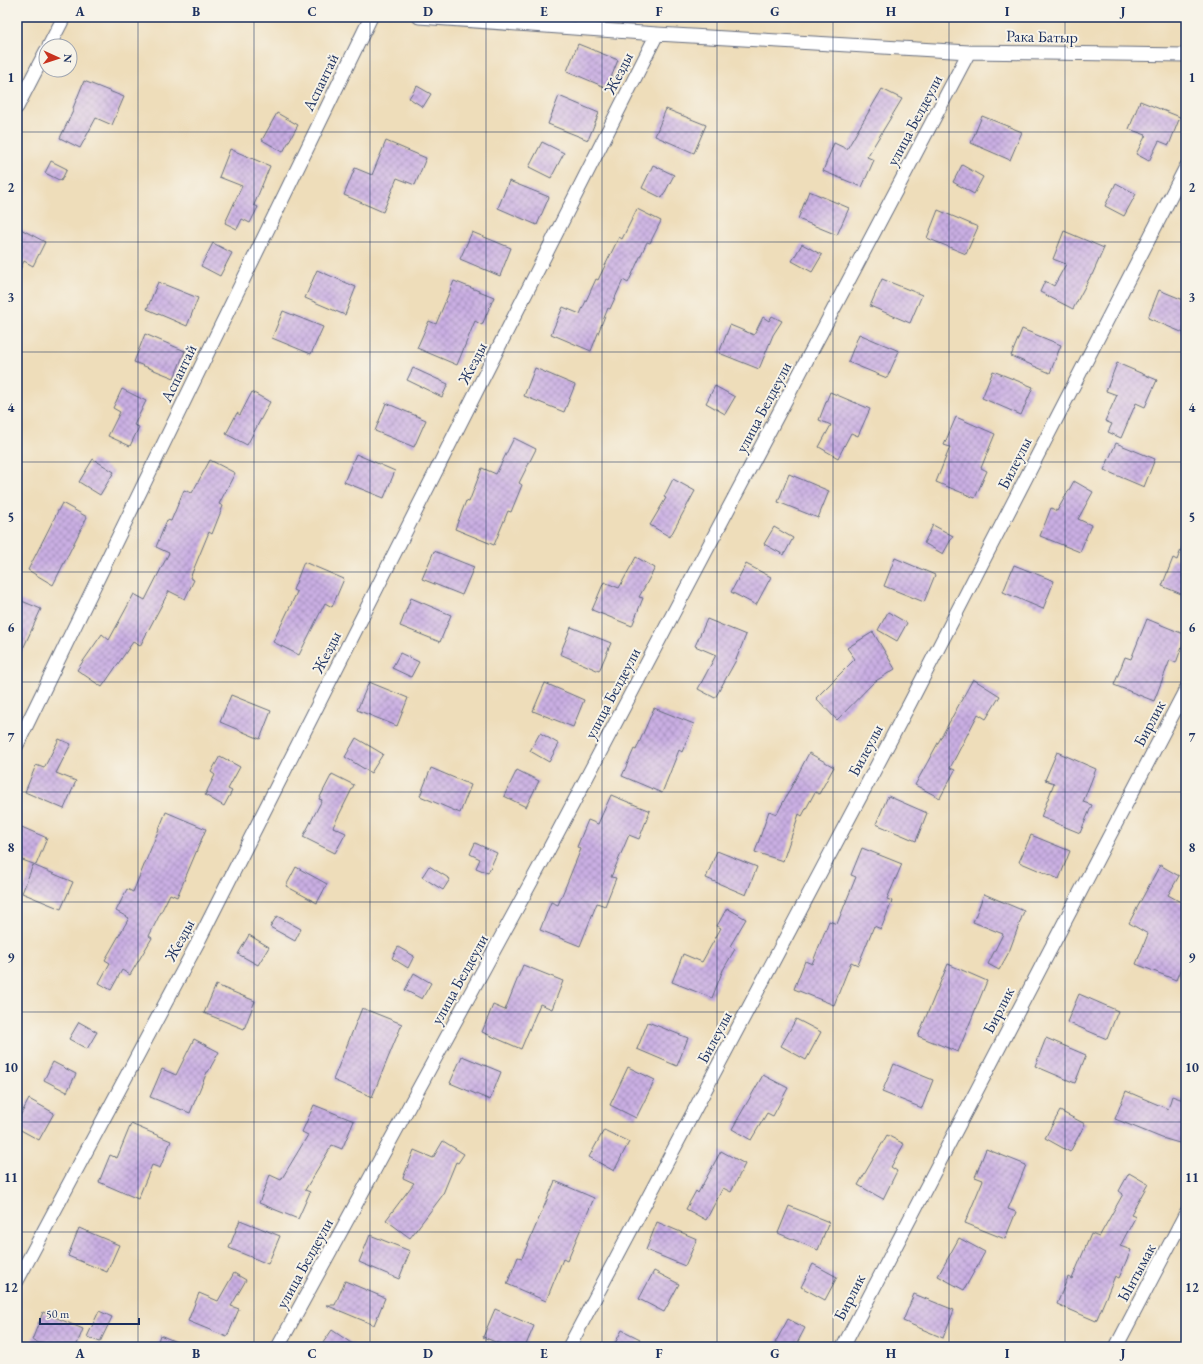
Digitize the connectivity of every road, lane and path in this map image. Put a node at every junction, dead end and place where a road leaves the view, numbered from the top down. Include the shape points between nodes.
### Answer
1 (64, 17) edge
2 (370, 17) edge
3 (419, 17) edge
4 (657, 34) junction
5 (53, 38) edge
6 (969, 52) junction
7 (1186, 55) edge
8 (38, 66) edge
9 (17, 107) edge
10 (1186, 167) edge
11 (1186, 689) edge
12 (17, 745) edge
13 (1186, 1213) edge
14 (17, 1281) edge
15 (278, 1347) edge
16 (569, 1347) edge
17 (843, 1347) edge
18 (1116, 1347) edge

1 - 5 street
2 - 12 street, Аспантай
3 - 4 street, Рака Батыр
4 - 6 street, Рака Батыр
4 - 14 street, Жезды via 197,944
6 - 7 street, Рака Батыр
6 - 15 street, улица Белдеули via 548,851
8 - 9 street
10 - 16 street, Билеулы via 910,703
11 - 17 street, Бирлик
13 - 18 street, Ынтымак

